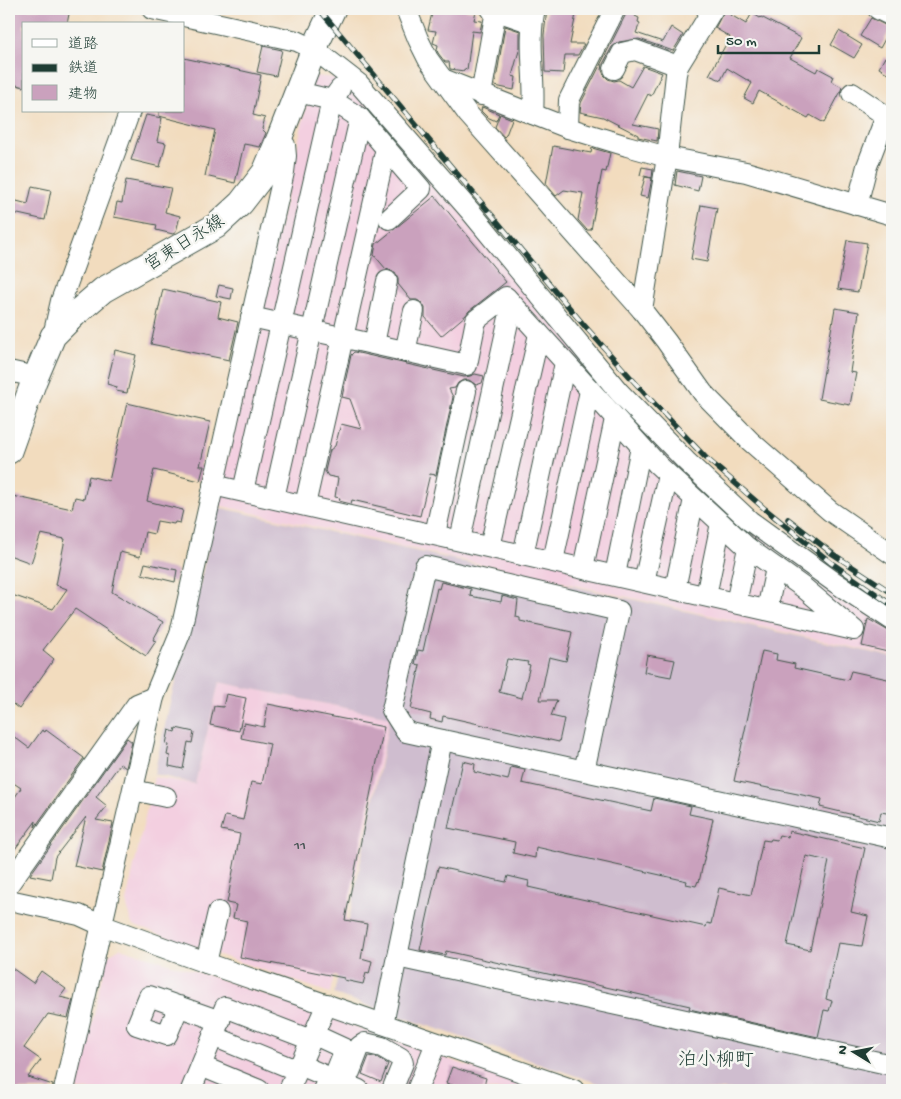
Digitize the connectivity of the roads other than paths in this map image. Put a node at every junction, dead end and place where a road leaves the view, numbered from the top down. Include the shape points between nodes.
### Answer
1 (333, 9) edge
2 (406, 9) edge
3 (615, 9) edge
4 (493, 10) edge
5 (706, 11) edge
6 (160, 15) edge
7 (533, 16) edge
8 (314, 49) junction
9 (678, 66) junction
10 (614, 69) dead end
11 (349, 76) junction
12 (442, 79) junction
13 (298, 92) junction
14 (852, 93) dead end
15 (481, 94) junction
16 (332, 100) junction
17 (130, 112) edge
18 (533, 114) junction
19 (360, 118) junction
20 (568, 128) junction
21 (280, 139) junction
22 (386, 148) junction
23 (667, 157) junction
24 (857, 204) junction
25 (892, 215) edge
26 (389, 219) dead end
27 (387, 281) dead end
28 (512, 304) junction
29 (642, 310) junction
30 (414, 311) dead end
31 (251, 317) junction
32 (281, 324) junction
33 (312, 330) junction
34 (539, 334) junction
35 (53, 336) junction
36 (343, 338) junction
37 (374, 344) junction
38 (405, 352) junction
39 (565, 363) junction
40 (9, 371) edge
41 (36, 378) junction
42 (466, 391) dead end
43 (590, 391) junction
44 (615, 419) junction
45 (641, 447) junction
46 (9, 451) edge
47 (668, 475) junction
48 (213, 485) junction
49 (243, 491) junction
50 (274, 498) junction
51 (694, 498) junction
52 (305, 505) junction
53 (721, 523) junction
54 (435, 534) junction
55 (460, 540) junction
56 (490, 547) junction
57 (748, 548) junction
58 (523, 554) junction
59 (892, 554) edge
60 (552, 561) junction
61 (583, 568) junction
62 (776, 568) junction
63 (614, 575) junction
64 (644, 582) junction
65 (804, 588) junction
66 (675, 589) junction
67 (706, 596) junction
68 (736, 603) junction
69 (767, 610) junction
70 (798, 617) junction
71 (892, 620) edge
72 (154, 697) junction
73 (442, 740) junction
74 (584, 771) junction
75 (134, 790) junction
76 (166, 797) dead end
77 (892, 838) edge
78 (9, 884) edge
79 (9, 900) edge
80 (218, 912) dead end
81 (101, 925) junction
82 (397, 957) junction
83 (206, 963) junction
84 (326, 1004) junction
85 (179, 1006) dead end
86 (383, 1024) junction
87 (216, 1029) junction
88 (311, 1040) junction
89 (436, 1043) junction
90 (300, 1065) junction
91 (892, 1065) edge
92 (201, 1066) junction
93 (346, 1087) edge
94 (64, 1090) edge
95 (191, 1090) edge
96 (259, 1090) edge
97 (289, 1090) edge
98 (392, 1090) edge
99 (417, 1090) edge
100 (574, 1090) edge

1 - 8 main road, 宮東日永線
2 - 12 street via 428,59
3 - 20 street via 570,100
4 - 7 street
4 - 15 street
5 - 9 street
6 - 8 street via 297,41
7 - 18 street
8 - 11 street
8 - 13 main road, 宮東日永線
9 - 10 street via 631,49 622,53
9 - 23 street
11 - 16 street
11 - 71 street via 470,212 620,392 686,461 750,521
12 - 15 street
12 - 29 street via 468,114
13 - 16 street
13 - 21 main road, 宮東日永線
14 - 24 street via 886,116
15 - 18 street
16 - 19 street
16 - 32 street
17 - 35 street via 61,301
18 - 20 street
19 - 22 street
19 - 33 street
20 - 23 street
21 - 31 street via 285,145 284,172
21 - 35 main road, 宮東日永線 via 264,172 241,203 216,226 103,290
22 - 26 street via 421,189
22 - 36 street
23 - 24 street via 746,172
23 - 29 street
24 - 25 street
27 - 37 street
28 - 34 street
28 - 38 street via 506,297 476,320 467,365 437,349
28 - 55 street
29 - 59 street via 703,393 750,441 830,511
30 - 38 street
31 - 32 street
31 - 48 street
32 - 33 street
32 - 49 street
33 - 36 street
33 - 50 street
34 - 39 street
34 - 56 street
35 - 41 main road, 宮東日永線
36 - 37 street
36 - 52 street
37 - 38 street
39 - 43 street
39 - 58 street
40 - 41 street
41 - 46 main road, 宮東日永線
42 - 54 street
43 - 44 street
43 - 60 street
44 - 45 street
44 - 61 street
45 - 47 street
45 - 63 street
47 - 51 street
47 - 64 street
48 - 49 street
48 - 72 street via 180,634
49 - 50 street
50 - 52 street
51 - 53 street
51 - 66 street
52 - 54 street
53 - 57 street
53 - 67 street
54 - 55 street
55 - 56 street
56 - 58 street
57 - 62 street
57 - 68 street
58 - 60 street
60 - 61 street
61 - 63 street
62 - 65 street
62 - 69 street
63 - 64 street
64 - 66 street
65 - 70 street
65 - 70 street via 854,630
66 - 67 street
67 - 68 street
68 - 69 street
69 - 70 street
72 - 75 street
72 - 78 street via 137,704
73 - 74 street
73 - 74 street via 406,732 392,710 425,566 619,611
73 - 82 street
74 - 77 street
75 - 76 street
75 - 81 street
79 - 81 street via 79,915
80 - 83 street
81 - 83 street
81 - 94 street
82 - 86 street
82 - 91 street
83 - 84 street
84 - 86 street
84 - 88 street
85 - 87 street
86 - 89 street
87 - 88 street via 225,1007
87 - 90 street via 291,1068
87 - 92 street
88 - 90 street
88 - 93 street via 319,1037 345,1049
89 - 99 street
89 - 100 street
90 - 93 street
90 - 97 street
92 - 95 street
92 - 96 street
93 - 98 street via 360,1046 365,1043 382,1047 401,1058 403,1063

